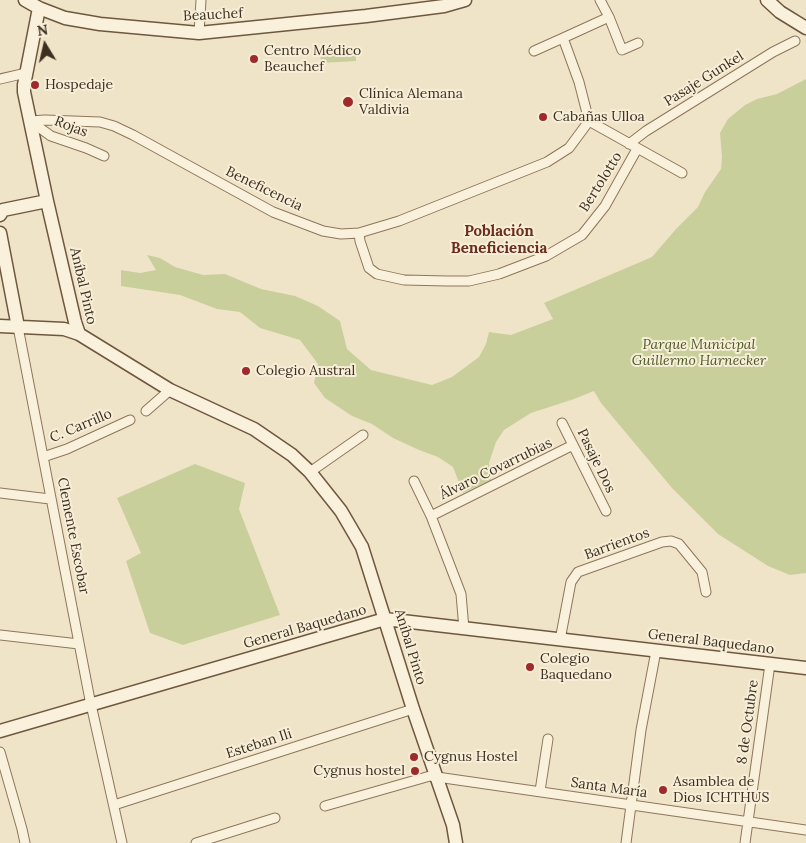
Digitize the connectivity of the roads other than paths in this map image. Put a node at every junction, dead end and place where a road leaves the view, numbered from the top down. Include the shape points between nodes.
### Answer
1 (26, 0) edge
2 (201, 0) edge
3 (465, 0) edge
4 (600, 0) edge
5 (768, 0) edge
6 (39, 8) junction
7 (609, 17) junction
8 (806, 28) edge
9 (199, 33) junction
10 (563, 38) junction
11 (795, 41) dead end
12 (638, 43) dead end
13 (534, 51) dead end
14 (26, 73) junction
15 (0, 79) edge
16 (30, 121) junction
17 (589, 121) junction
18 (629, 144) junction
19 (637, 149) junction
20 (104, 156) dead end
21 (682, 173) dead end
22 (47, 200) junction
23 (0, 215) edge
24 (0, 233) edge
25 (360, 233) junction
26 (0, 326) edge
27 (18, 327) junction
28 (79, 334) junction
29 (170, 390) junction
30 (146, 411) dead end
31 (130, 420) dead end
32 (562, 423) dead end
33 (363, 435) dead end
34 (574, 445) junction
35 (42, 457) junction
36 (310, 472) junction
37 (414, 481) dead end
38 (0, 493) edge
39 (50, 499) junction
40 (606, 511) dead end
41 (431, 516) junction
42 (706, 592) dead end
43 (386, 619) junction
44 (464, 628) junction
45 (0, 635) edge
46 (560, 640) junction
47 (79, 644) junction
48 (656, 651) junction
49 (770, 664) junction
50 (806, 668) edge
51 (91, 704) junction
52 (413, 709) junction
53 (0, 730) edge
54 (548, 739) dead end
55 (0, 752) edge
56 (438, 778) junction
57 (540, 792) junction
58 (114, 805) junction
59 (630, 805) junction
60 (325, 806) dead end
61 (275, 818) dead end
62 (748, 822) junction
63 (806, 830) edge
64 (25, 843) edge
65 (122, 843) edge
66 (196, 843) edge
67 (456, 843) edge
68 (626, 843) edge
69 (746, 843) edge

1 - 6 main road, Beauchef
2 - 9 street
3 - 9 main road, Beauchef via 366,16
4 - 7 street
5 - 8 main road via 780,12
6 - 9 main road, Beauchef via 65,18 100,24
6 - 14 main road, Aníbal Pinto
7 - 10 street
7 - 12 street via 622,50
10 - 13 street
10 - 17 street
11 - 18 street, Pasaje Gunkel
14 - 15 street
14 - 16 main road, Aníbal Pinto via 24,92
16 - 20 street, Rojas via 51,136
16 - 22 main road, Aníbal Pinto
16 - 25 street, Beneficencia via 100,122 114,126 273,212 322,231
17 - 18 street
17 - 25 street, Beneficencia via 569,148 547,162
18 - 19 street
19 - 21 street
19 - 25 street, Bertolotto via 605,206 582,235 546,256 500,274 468,281 447,281 404,280 377,274 369,268
22 - 23 main road via 3,210
22 - 28 main road, Aníbal Pinto
24 - 27 main road, Clemente Escobar
26 - 27 main road
27 - 28 main road via 64,329
27 - 35 street, Clemente Escobar
28 - 29 main road, Aníbal Pinto
29 - 30 street
29 - 36 main road, Aníbal Pinto via 254,428
31 - 35 street, C. Carrillo
32 - 34 street, Pasaje Dos
33 - 36 street
34 - 40 street, Pasaje Dos
34 - 41 street, Álvaro Covarrubias
35 - 39 street, Clemente Escobar
36 - 43 main road, Aníbal Pinto via 355,534
37 - 41 street, Álvaro Covarrubias
38 - 39 street
39 - 47 street, Clemente Escobar
41 - 44 street, Álvaro Covarrubias via 461,594
42 - 46 street, Barrientos via 702,572 679,544 662,542 578,572 571,582
43 - 44 main road, General Baquedano
43 - 51 main road, General Baquedano
43 - 52 main road, Aníbal Pinto
44 - 46 main road, General Baquedano
45 - 47 street
46 - 48 main road, General Baquedano
47 - 51 street, Clemente Escobar
48 - 49 main road, General Baquedano
48 - 59 street
49 - 50 main road, General Baquedano
49 - 62 street, 8 de Octubre
51 - 53 main road, General Baquedano
51 - 58 street, Clemente Escobar
52 - 56 main road, Aníbal Pinto
52 - 58 street, Esteban Ili
54 - 57 street
55 - 64 street
56 - 57 street, Santa María
56 - 60 street, Santa María via 417,779
56 - 67 main road, Aníbal Pinto
57 - 59 street, Santa María
58 - 65 street, Clemente Escobar
59 - 62 street, Santa María
59 - 68 street
61 - 66 street
62 - 63 street, Santa María
62 - 69 street, 8 de Octubre

